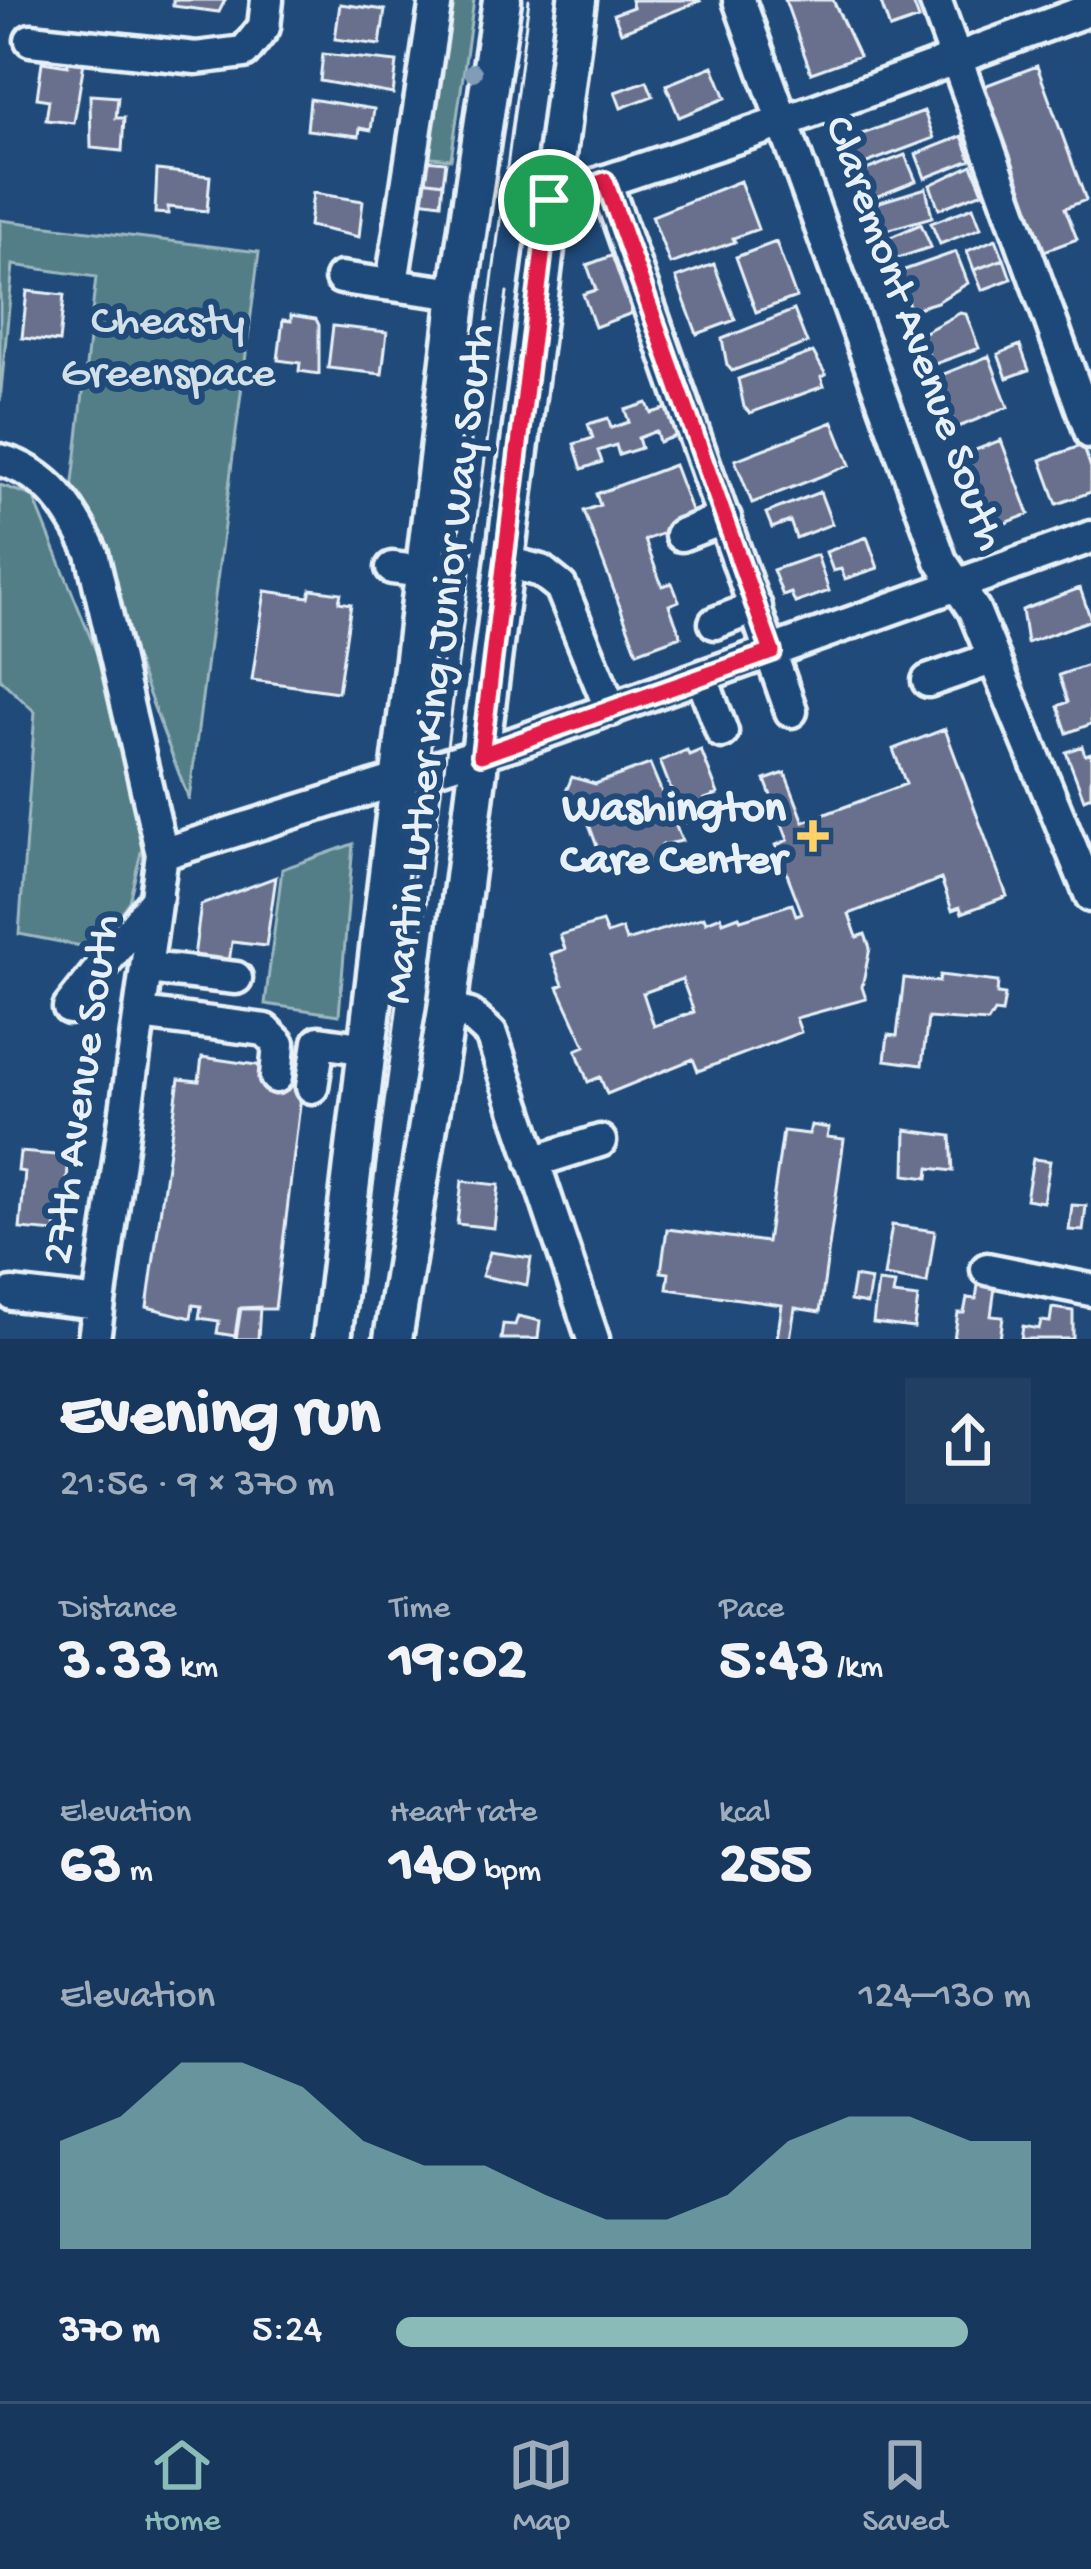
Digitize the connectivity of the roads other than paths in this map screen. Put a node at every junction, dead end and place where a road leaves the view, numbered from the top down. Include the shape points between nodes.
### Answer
1 (267, 0) edge
2 (436, 0) edge
3 (502, 0) edge
4 (578, 0) edge
5 (739, 0) edge
6 (935, 0) edge
7 (1091, 9) edge
8 (31, 40) dead end
9 (956, 59) junction
10 (786, 122) junction
11 (605, 181) junction
12 (549, 200) junction
13 (341, 278) dead end
14 (392, 283) junction
15 (458, 294) junction
16 (1091, 433) edge
17 (0, 460) edge
18 (725, 518) junction
19 (681, 535) dead end
20 (1091, 537) edge
21 (502, 562) junction
22 (958, 587) junction
23 (756, 607) junction
24 (715, 623) dead end
25 (772, 652) junction
26 (994, 658) junction
27 (702, 678) junction
28 (928, 681) dead end
29 (611, 710) junction
30 (791, 711) dead end
31 (722, 732) dead end
32 (481, 755) junction
33 (398, 782) junction
34 (162, 854) junction
35 (1091, 896) edge
36 (158, 897) junction
37 (148, 968) junction
38 (236, 978) dead end
39 (68, 1008) dead end
40 (446, 1010) junction
41 (141, 1014) junction
42 (367, 1049) junction
43 (276, 1077) dead end
44 (313, 1087) dead end
45 (600, 1141) dead end
46 (533, 1162) junction
47 (987, 1269) dead end
48 (1091, 1290) edge
49 (12, 1294) dead end
50 (99, 1304) junction
51 (94, 1339) edge
52 (332, 1339) edge
53 (393, 1339) edge
54 (593, 1339) edge

1 - 8 street via 264,27 244,52 196,58
2 - 14 street
3 - 15 main road, Martin Luther King Junior Way South
4 - 12 main road, Martin Luther King Junior Way South
5 - 10 street, Claremont Avenue South
6 - 9 street
7 - 9 street
9 - 10 street
9 - 16 street
10 - 11 street
10 - 22 street, Claremont Avenue South via 941,560
11 - 12 street
11 - 18 street
12 - 21 main road, Martin Luther King Junior Way South
13 - 14 street
14 - 15 street
15 - 33 main road, Martin Luther King Junior Way South via 408,570
17 - 34 street, 27th Avenue South via 46,482 74,513 92,553
18 - 19 street
18 - 23 street
20 - 22 street
21 - 29 street via 541,571 561,587
21 - 32 main road, Martin Luther King Junior Way South
22 - 25 street
22 - 26 street, Claremont Avenue South
23 - 24 street
23 - 25 street
25 - 27 street
25 - 30 street
26 - 28 street
26 - 35 street, Claremont Avenue South
27 - 29 street
27 - 31 street
29 - 32 street
32 - 33 street
32 - 40 main road, Martin Luther King Junior Way South
33 - 34 street
33 - 42 main road, Martin Luther King Junior Way South
34 - 36 street, 27th Avenue South
36 - 37 street, 27th Avenue South
36 - 39 street
37 - 38 street
37 - 41 street, 27th Avenue South
40 - 46 street via 470,1015 491,1034
40 - 53 main road, Martin Luther King Junior Way South
41 - 43 street via 265,1030 280,1044
41 - 50 street, 27th Avenue South
42 - 44 street via 319,1042
42 - 52 main road, Martin Luther King Junior Way South
45 - 46 street
46 - 54 street
47 - 48 street
49 - 50 street
50 - 51 street, 27th Avenue South

